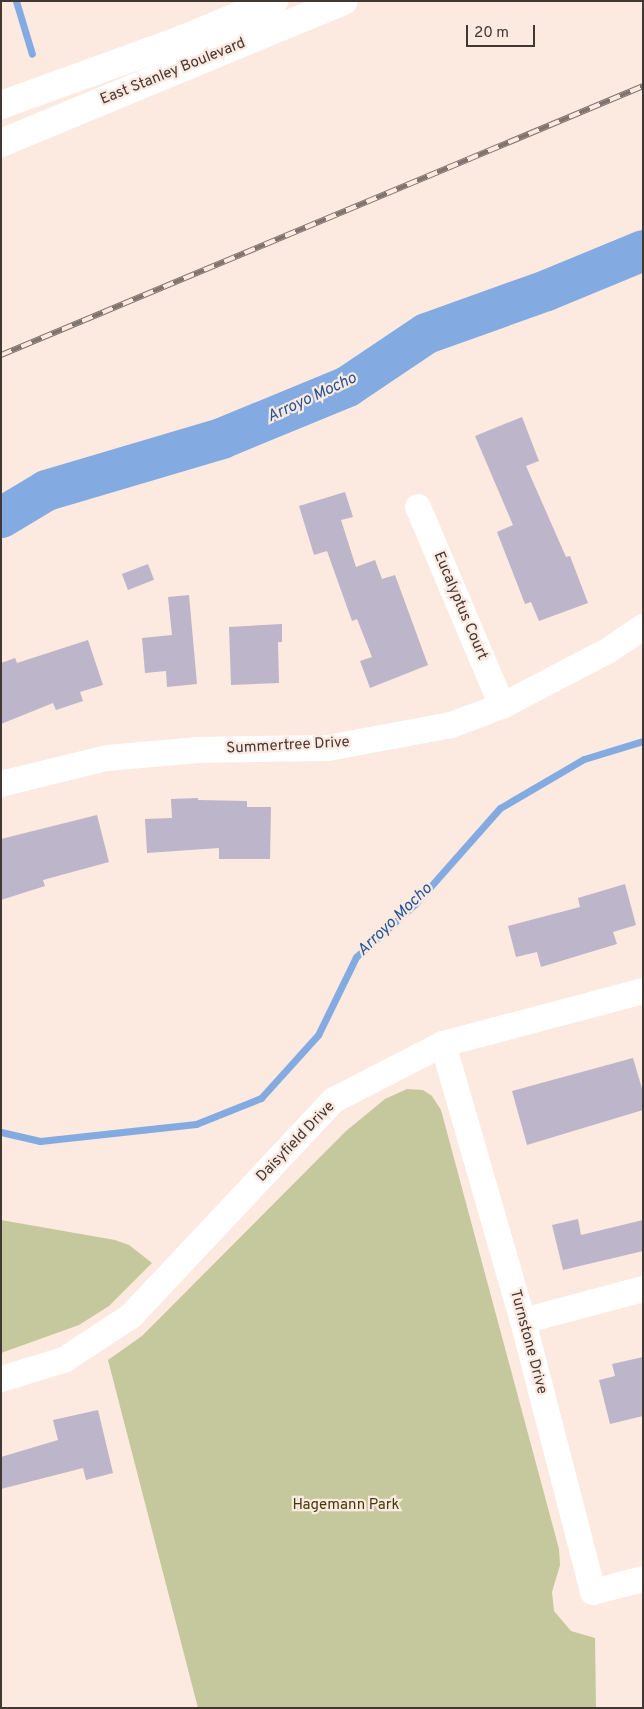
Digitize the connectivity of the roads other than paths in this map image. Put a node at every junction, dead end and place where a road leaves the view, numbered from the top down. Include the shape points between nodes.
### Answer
1 (274, 1) edge
2 (344, 1) edge
3 (1, 105) edge
4 (1, 143) edge
5 (418, 507) dead end
6 (643, 627) edge
7 (502, 706) junction
8 (1, 784) edge
9 (643, 991) edge
10 (443, 1044) junction
11 (643, 1290) edge
12 (523, 1321) junction
13 (1, 1379) edge
14 (643, 1579) edge

1 - 3 main road, East Stanley Boulevard via 183,39
2 - 4 main road, East Stanley Boulevard
5 - 7 street, Eucalyptus Court
6 - 7 street, Summertree Drive via 609,650
7 - 8 street, Summertree Drive via 451,725 328,748 198,750 107,758
9 - 10 street, Daisyfield Drive
10 - 12 street, Turnstone Drive
10 - 13 street, Daisyfield Drive via 334,1100 131,1316 64,1360
11 - 12 street
12 - 14 street, Turnstone Drive via 593,1592

